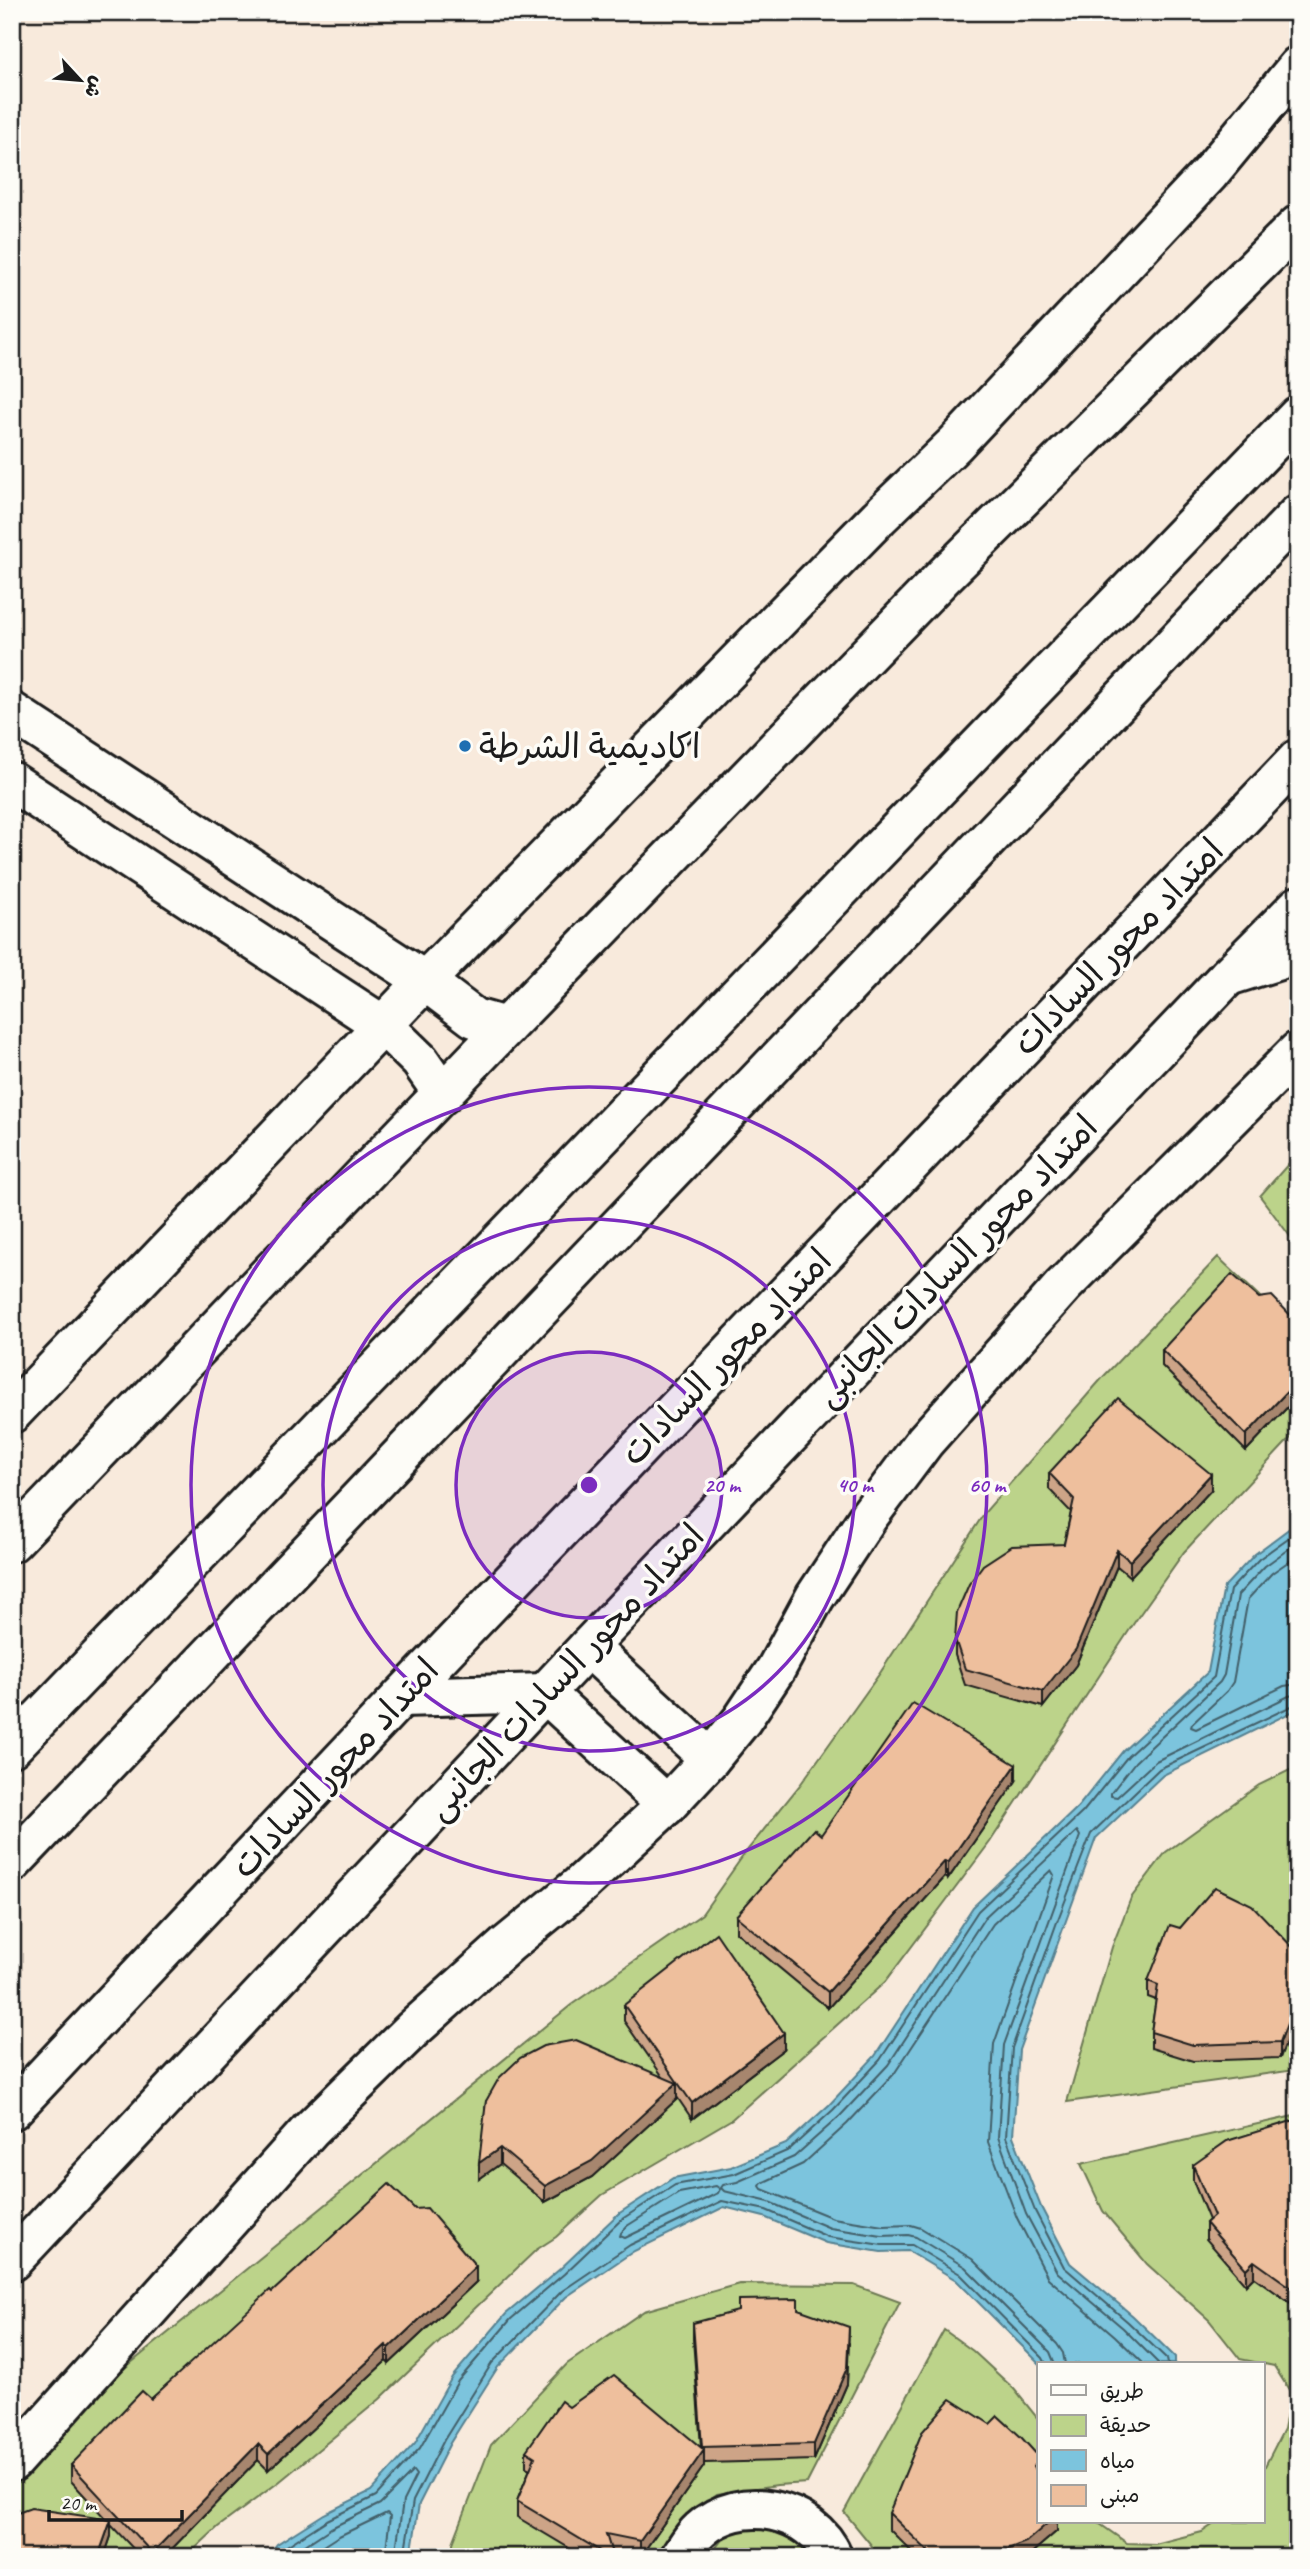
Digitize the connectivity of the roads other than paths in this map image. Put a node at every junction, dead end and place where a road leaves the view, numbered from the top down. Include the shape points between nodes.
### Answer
1 (1298, 66) edge
2 (1298, 225) edge
3 (1298, 416) edge
4 (1298, 514) edge
5 (12, 712) edge
6 (1298, 759) edge
7 (12, 782) edge
8 (1298, 906) edge
9 (1298, 954) edge
10 (1228, 976) junction
11 (425, 981) junction
12 (384, 1026) junction
13 (506, 1027) junction
14 (1298, 1051) edge
15 (443, 1094) junction
16 (12, 1413) edge
17 (12, 1542) edge
18 (588, 1647) junction
19 (545, 1693) junction
20 (401, 1697) junction
21 (12, 1747) edge
22 (710, 1759) junction
23 (667, 1805) junction
24 (12, 1863) edge
25 (12, 2110) edge
26 (12, 2261) edge
27 (12, 2462) edge
28 (680, 2557) edge
29 (833, 2557) edge

1 - 11 street via 1209,174 964,435
2 - 13 street via 944,576
3 - 21 street
4 - 24 street
5 - 11 street
6 - 20 street, امتداد محور السادات
7 - 12 street
8 - 10 street, امتداد محور السادات الجانبى
9 - 10 street
10 - 18 street, امتداد محور السادات الجانبى
11 - 12 street
11 - 13 street via 474,1018
12 - 15 street via 420,1061
12 - 16 street
13 - 15 street
14 - 22 street via 1063,1286 925,1441 867,1517 776,1669
15 - 17 street
18 - 19 street, امتداد محور السادات الجانبى
18 - 22 street
19 - 20 street
19 - 23 street
19 - 26 street, امتداد محور السادات الجانبى
20 - 25 street, امتداد محور السادات
22 - 23 street
23 - 27 street via 412,2030 310,2130
28 - 29 street via 700,2530 732,2512 768,2509 803,2521 828,2544

